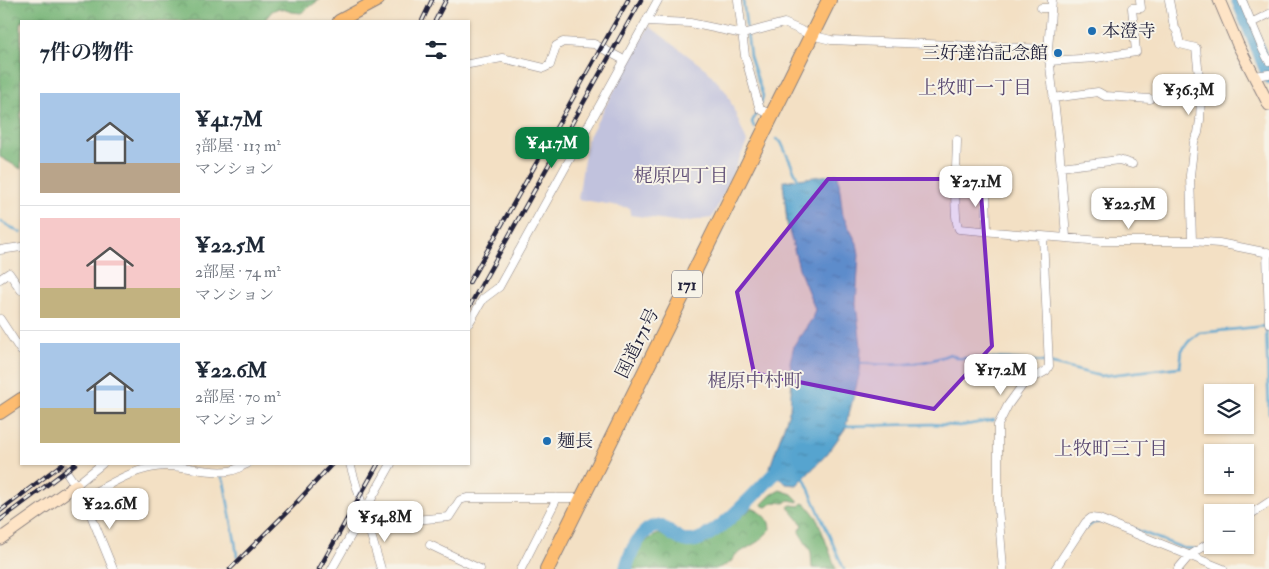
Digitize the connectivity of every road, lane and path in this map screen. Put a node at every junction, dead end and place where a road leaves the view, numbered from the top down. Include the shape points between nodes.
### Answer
1 (378, 0) edge
2 (658, 0) edge
3 (738, 0) edge
4 (829, 0) edge
5 (1140, 0) edge
6 (1169, 0) edge
7 (1219, 0) edge
8 (1242, 0) edge
9 (1051, 4) edge
10 (1040, 8) dead end
11 (1269, 14) edge
12 (354, 18) edge
13 (646, 20) junction
14 (1251, 23) junction
15 (743, 34) junction
16 (811, 35) junction
17 (1048, 49) junction
18 (624, 60) junction
19 (1049, 61) junction
20 (1269, 61) edge
21 (470, 64) edge
22 (1269, 74) edge
23 (1254, 76) junction
24 (1054, 98) junction
25 (1150, 99) dead end
26 (1269, 105) edge
27 (763, 109) junction
28 (957, 140) dead end
29 (1132, 164) dead end
30 (1060, 166) junction
31 (986, 185) dead end
32 (988, 231) junction
33 (1043, 237) junction
34 (1066, 237) junction
35 (1192, 241) junction
36 (20, 247) edge
37 (0, 250) edge
38 (1268, 253) edge
39 (0, 279) edge
40 (20, 288) edge
41 (0, 319) edge
42 (470, 320) edge
43 (1269, 323) edge
44 (20, 349) edge
45 (20, 401) edge
46 (0, 413) edge
47 (101, 465) edge
48 (214, 465) edge
49 (245, 465) edge
50 (350, 465) edge
51 (389, 465) edge
52 (218, 472) junction
53 (68, 474) tunnel mouth
54 (76, 485) junction
55 (84, 498) junction
56 (557, 498) junction
57 (583, 498) junction
58 (1269, 502) edge
59 (364, 510) junction
60 (1254, 512) edge
61 (368, 524) junction
62 (0, 539) edge
63 (430, 545) dead end
64 (1204, 546) edge
65 (1189, 556) junction
66 (113, 569) edge
67 (332, 569) edge
68 (381, 569) edge
69 (480, 569) edge
70 (521, 569) edge
71 (547, 569) edge
72 (1003, 569) edge
73 (1055, 569) edge
74 (1178, 569) edge
75 (1224, 569) edge

1 - 12 main road
2 - 13 street
3 - 15 street
4 - 16 highway, 国道171号 / 171
5 - 19 street via 1141,8 1132,8 1136,52
6 - 35 street via 1180,44 1196,48 1198,60 1201,96 1190,175
7 - 23 street
8 - 14 street
9 - 10 street
9 - 17 street
11 - 14 street
13 - 15 street via 690,23
13 - 18 street
14 - 20 street
15 - 16 street via 784,23
15 - 27 street via 746,56
16 - 17 street via 832,40
16 - 27 highway, 国道171号 / 171
17 - 19 street
18 - 21 street via 594,44 562,42 556,46 550,65 544,68 502,58
18 - 42 street via 499,287 483,299
19 - 24 street
22 - 23 street
23 - 26 street
24 - 25 street via 1098,92 1105,96
24 - 30 street
27 - 57 highway, 国道171号 / 171
28 - 32 street via 957,227
29 - 30 street via 1119,160
30 - 34 street
31 - 32 street
32 - 33 street
33 - 34 street
33 - 72 street via 1049,366 1024,383 998,425 998,506
34 - 35 street via 1101,241
35 - 38 street
36 - 37 street
38 - 43 street
39 - 40 street via 11,271
41 - 44 street
45 - 46 main road
47 - 54 street
48 - 52 street
49 - 52 street
50 - 59 street
51 - 59 street
52 - 55 street via 183,466 134,471
53 - 54 street
54 - 55 street
54 - 62 street
55 - 66 street
56 - 57 street
56 - 61 street via 467,498 460,500 449,517
56 - 70 street
57 - 71 highway, 国道171号 / 171
58 - 60 street
59 - 61 street
59 - 67 street
61 - 68 street
63 - 69 street
64 - 65 street
65 - 73 street via 1091,518
65 - 74 street
65 - 75 street

